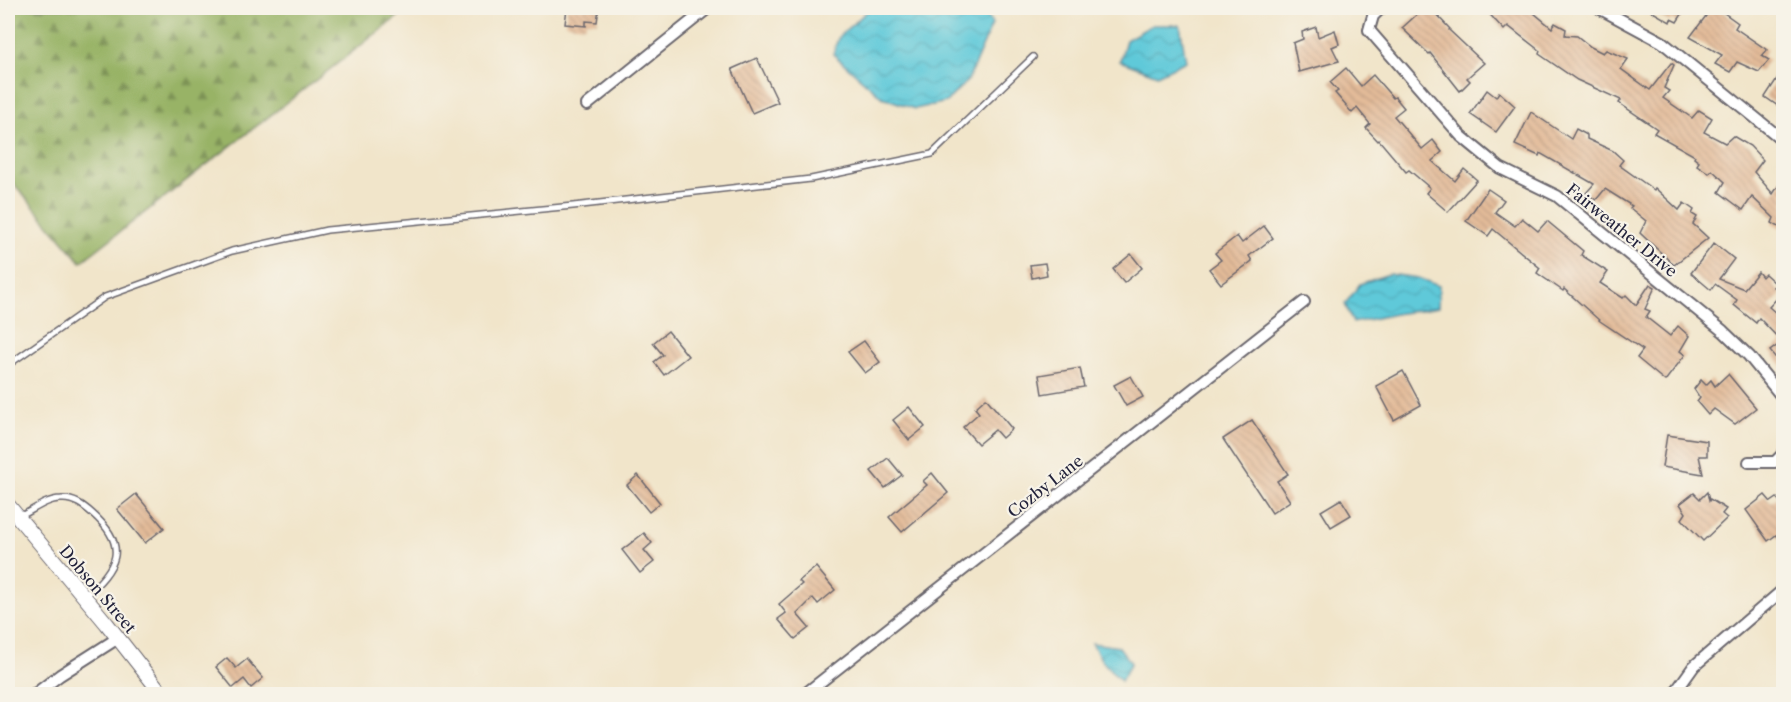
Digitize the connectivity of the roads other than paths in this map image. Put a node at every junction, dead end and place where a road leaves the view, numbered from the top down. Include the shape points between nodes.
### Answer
1 (708, 8) edge
2 (1381, 8) edge
3 (1599, 8) edge
4 (1034, 57) dead end
5 (587, 105) dead end
6 (1784, 141) edge
7 (1304, 302) dead end
8 (8, 365) edge
9 (1784, 399) edge
10 (1784, 453) edge
11 (1749, 462) dead end
12 (8, 505) edge
13 (17, 518) junction
14 (1784, 589) edge
15 (84, 597) junction
16 (118, 638) junction
17 (35, 694) edge
18 (162, 694) edge
19 (805, 694) edge
20 (1674, 694) edge

1 - 5 street
2 - 9 street, Fairweather Drive via 1373,16 1369,30 1461,136 1500,168 1557,196 1723,331
3 - 6 street via 1662,42
4 - 8 lane via 932,154 811,179 327,230 232,250 105,297
7 - 19 street, Cozby Lane
10 - 11 street via 1774,462
12 - 13 street, Dobson Street
13 - 15 street, Dobson Street
13 - 15 lane via 63,498 81,503 102,522 116,541 115,557 108,572
14 - 20 street via 1694,666
15 - 16 street, Dobson Street
16 - 17 street
16 - 18 street, Dobson Street

